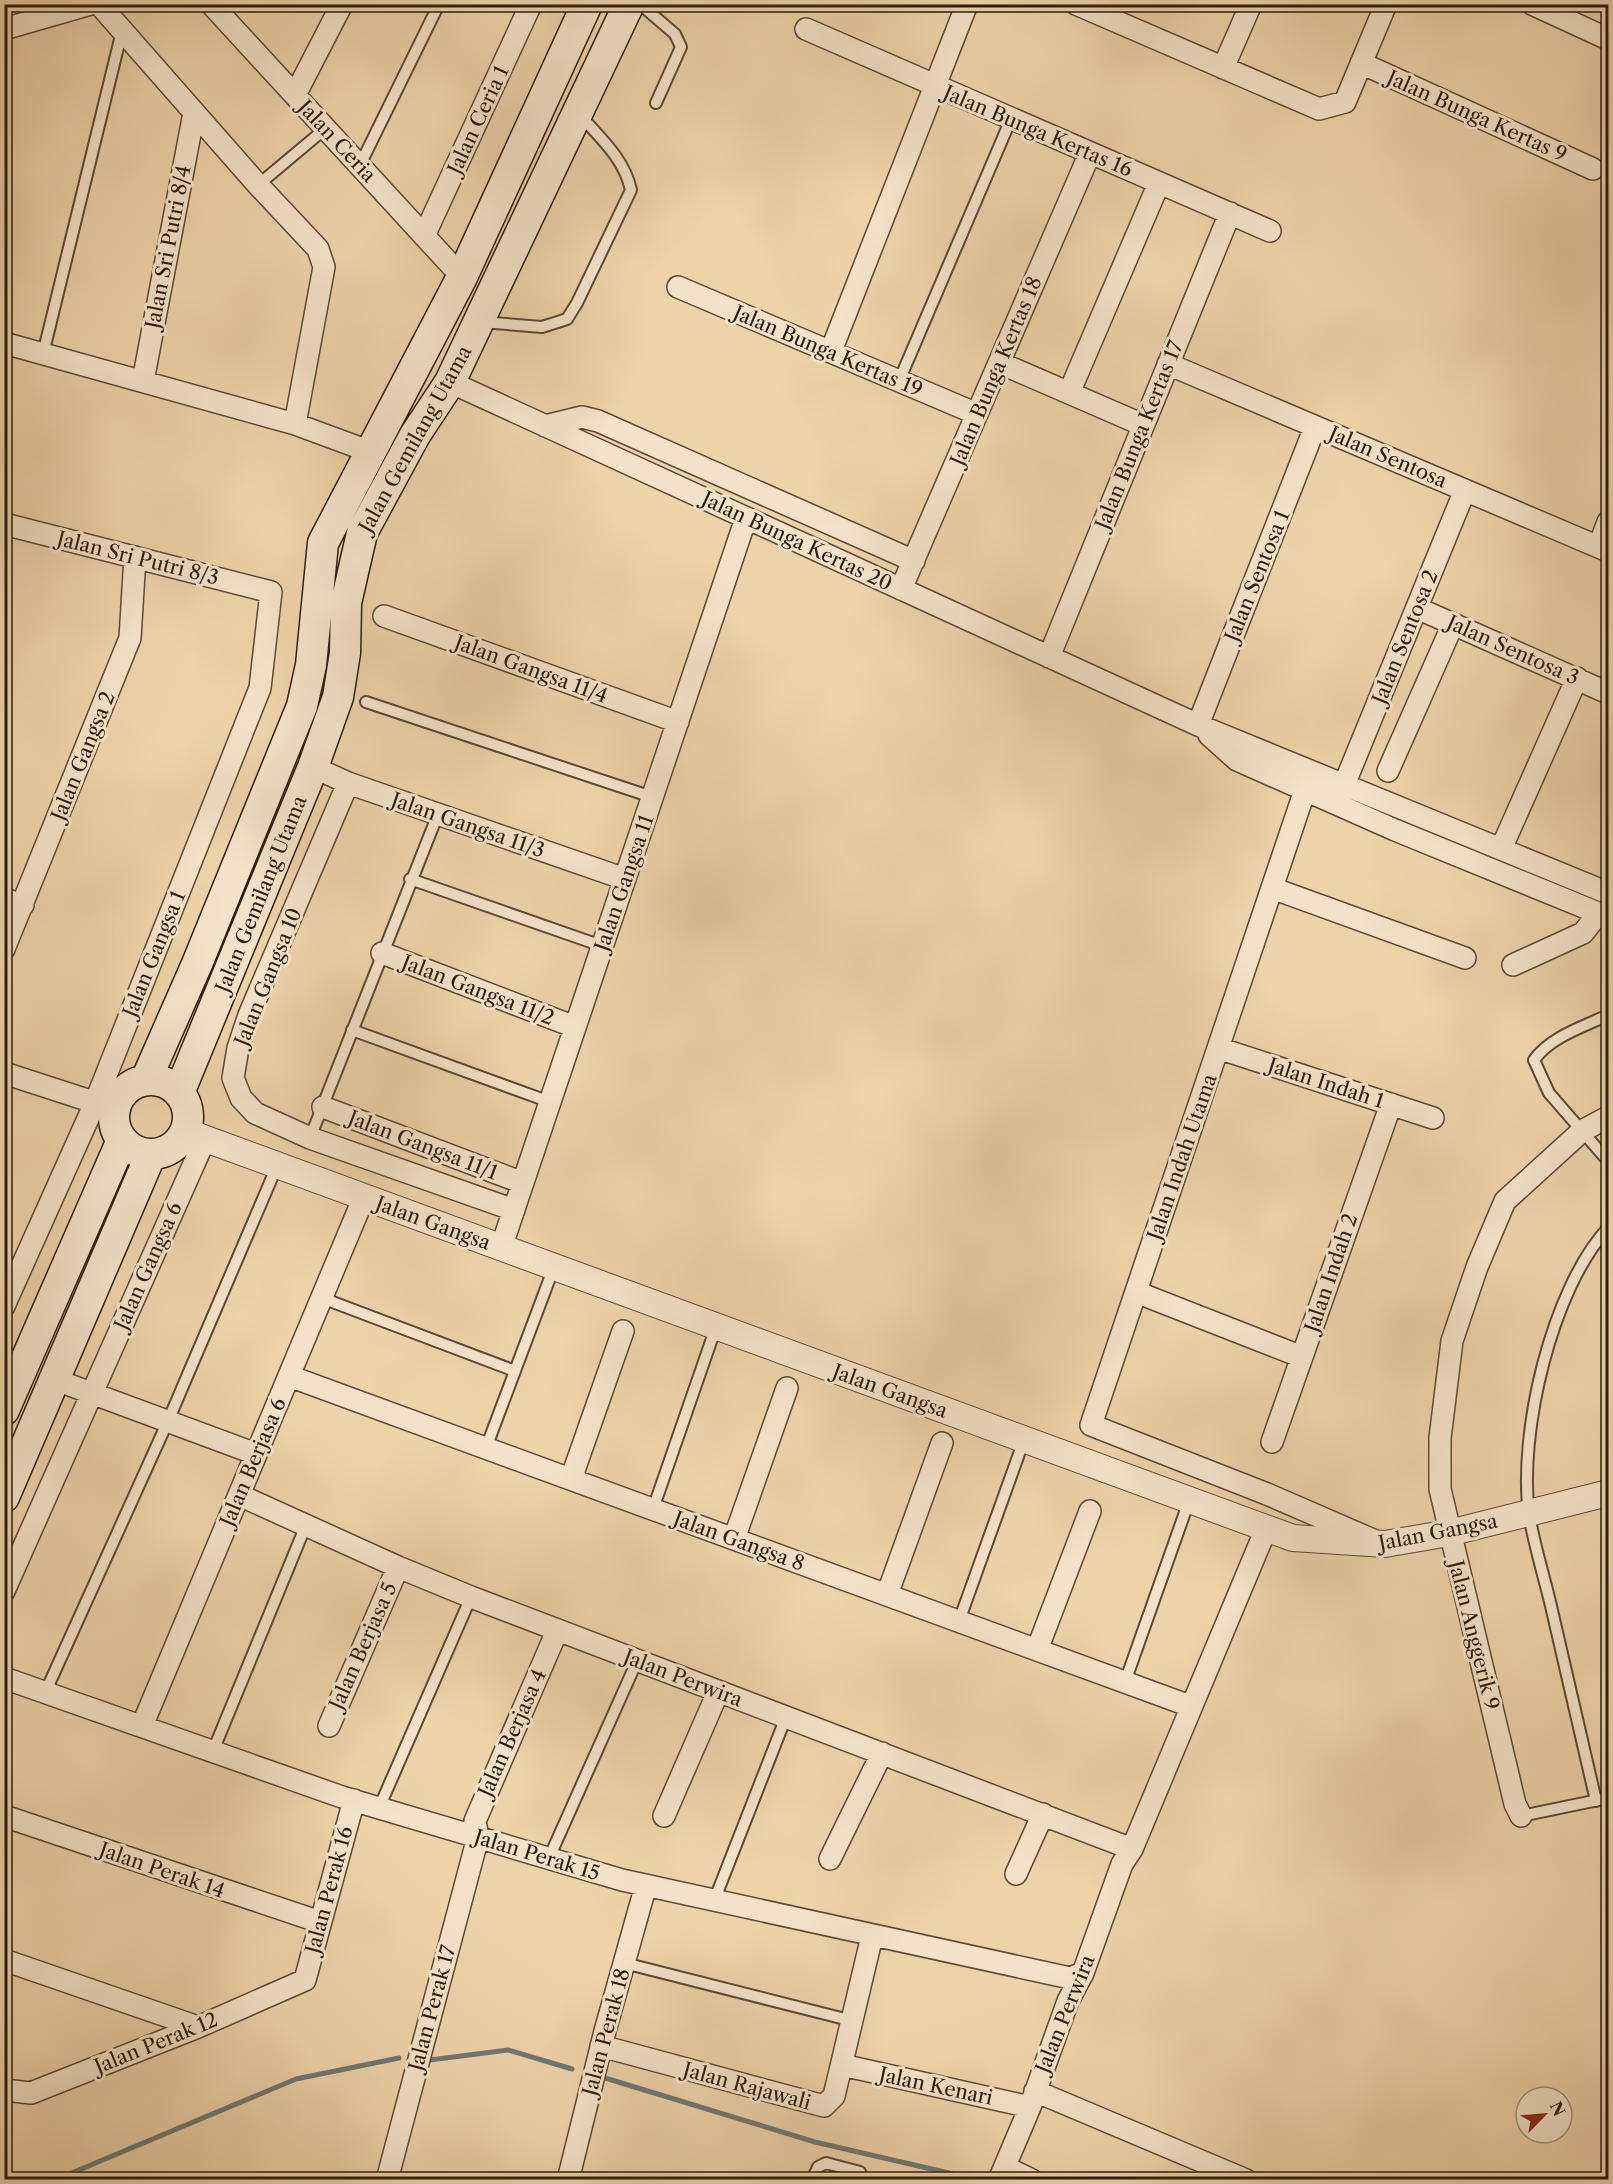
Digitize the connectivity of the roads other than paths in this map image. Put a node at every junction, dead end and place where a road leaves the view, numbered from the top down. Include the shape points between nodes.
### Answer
1 (99, 4) edge
2 (211, 4) edge
3 (342, 4) edge
4 (439, 4) edge
5 (531, 4) edge
6 (587, 4) edge
7 (628, 4) edge
8 (640, 4) edge
9 (967, 4) edge
10 (1076, 4) edge
11 (1251, 4) edge
12 (1386, 4) edge
13 (1532, 4) edge
14 (79, 6) edge
15 (1110, 11) edge
16 (4, 29) edge
17 (806, 29) dead end
18 (122, 30) junction
19 (1608, 39) edge
20 (1361, 63) junction
21 (1223, 68) junction
22 (935, 86) junction
23 (295, 95) junction
24 (656, 103) dead end
25 (578, 112) junction
26 (194, 113) junction
27 (1011, 119) junction
28 (326, 128) junction
29 (1090, 153) junction
30 (360, 165) junction
31 (1593, 169) dead end
32 (1159, 183) junction
33 (258, 185) junction
34 (1230, 213) junction
35 (1270, 231) dead end
36 (424, 236) junction
37 (462, 277) junction
38 (678, 287) dead end
39 (478, 322) junction
40 (4, 343) edge
41 (831, 351) junction
42 (43, 354) junction
43 (1000, 363) junction
44 (1168, 364) junction
45 (143, 381) junction
46 (899, 381) junction
47 (450, 382) junction
48 (1068, 393) junction
49 (977, 414) junction
50 (296, 424) junction
51 (1143, 425) junction
52 (545, 426) junction
53 (1316, 427) junction
54 (371, 452) junction
55 (1465, 490) junction
56 (746, 518) junction
57 (1608, 522) edge
58 (4, 524) edge
59 (1604, 548) edge
60 (135, 557) junction
61 (914, 561) junction
62 (901, 589) junction
63 (271, 592) joint
64 (1417, 608) junction
65 (384, 616) dead end
66 (1453, 624) junction
67 (1049, 657) junction
68 (1577, 678) junction
69 (1608, 693) edge
70 (366, 702) dead end
71 (678, 722) junction
72 (1198, 725) junction
73 (313, 767) junction
74 (1388, 771) dead end
75 (348, 783) junction
76 (1344, 785) junction
77 (1305, 790) junction
78 (652, 797) junction
79 (438, 814) junction
80 (1501, 849) junction
81 (410, 879) junction
82 (625, 879) junction
83 (1272, 888) junction
84 (1608, 893) edge
85 (14, 902) edge
86 (1604, 915) edge
87 (603, 946) junction
88 (4, 949) edge
89 (382, 953) junction
90 (1465, 958) dead end
91 (1513, 965) dead end
92 (262, 983) junction
93 (215, 1005) junction
94 (1608, 1015) edge
95 (575, 1027) junction
96 (352, 1030) junction
97 (1218, 1048) junction
98 (4, 1073) edge
99 (146, 1080) junction
100 (179, 1093) junction
101 (550, 1102) junction
102 (1391, 1104) junction
103 (105, 1106) junction
104 (323, 1107) junction
105 (1608, 1117) edge
106 (1433, 1118) dead end
107 (1582, 1131) junction
108 (195, 1135) junction
109 (310, 1138) junction
110 (122, 1140) junction
111 (151, 1154) junction
112 (1608, 1161) edge
113 (277, 1166) junction
114 (523, 1183) junction
115 (364, 1197) junction
116 (514, 1210) junction
117 (1608, 1228) edge
118 (501, 1248) junction
119 (554, 1268) junction
120 (1136, 1292) junction
121 (322, 1298) junction
122 (4, 1306) edge
123 (716, 1327) junction
124 (622, 1331) dead end
125 (1302, 1357) junction
126 (515, 1371) junction
127 (289, 1376) junction
128 (56, 1380) junction
129 (787, 1389) dead end
130 (91, 1392) junction
131 (4, 1410) edge
132 (168, 1421) junction
133 (1024, 1440) junction
134 (1272, 1442) dead end
135 (942, 1443) dead end
136 (486, 1448) junction
137 (256, 1454) junction
138 (571, 1479) junction
139 (1608, 1493) edge
140 (239, 1495) junction
141 (4, 1497) edge
142 (1189, 1501) junction
143 (653, 1509) junction
144 (1090, 1511) dead end
145 (1529, 1513) junction
146 (306, 1525) junction
147 (1266, 1529) junction
148 (1449, 1533) junction
149 (734, 1539) junction
150 (1377, 1545) junction
151 (398, 1567) junction
152 (4, 1591) edge
153 (887, 1595) junction
154 (471, 1597) junction
155 (959, 1621) junction
156 (557, 1630) junction
157 (1037, 1650) junction
158 (637, 1661) junction
159 (4, 1678) edge
160 (1125, 1682) junction
161 (45, 1692) junction
162 (718, 1692) junction
163 (1190, 1706) junction
164 (786, 1717) junction
165 (142, 1726) junction
166 (329, 1726) dead end
167 (213, 1751) junction
168 (882, 1754) junction
169 (1608, 1798) edge
170 (354, 1800) junction
171 (1596, 1801) junction
172 (380, 1808) junction
173 (1043, 1814) junction
174 (664, 1815) dead end
175 (4, 1816) edge
176 (1521, 1816) joint
177 (478, 1837) junction
178 (1132, 1849) junction
179 (549, 1858) junction
180 (830, 1859) dead end
181 (1017, 1874) dead end
182 (646, 1886) junction
183 (714, 1901) junction
184 (320, 1922) junction
185 (872, 1936) junction
186 (4, 1960) edge
187 (624, 1963) junction
188 (1083, 1973) junction
189 (305, 1980) joint
190 (852, 2021) junction
191 (198, 2027) junction
192 (601, 2046) junction
193 (842, 2065) junction
194 (4, 2090) edge
195 (1033, 2099) junction
196 (860, 2172) dead end
197 (1002, 2173) edge
198 (387, 2180) edge
199 (568, 2180) edge
200 (812, 2180) edge
201 (1032, 2180) edge
202 (1246, 2180) edge

1 - 18 street
2 - 23 street, Jalan Ceria
3 - 23 street
4 - 30 lane
5 - 36 street, Jalan Ceria 1
6 - 37 main road, Jalan Gemilang Utama
7 - 25 main road, Jalan Gemilang Utama
8 - 24 lane via 675,34 681,47
9 - 22 street
10 - 15 street
11 - 21 street
12 - 20 street
13 - 19 street
14 - 16 street
15 - 21 street
17 - 22 street, Jalan Bunga Kertas 16
18 - 26 street
18 - 42 lane
20 - 21 street via 1345,102 1319,109
20 - 31 street, Jalan Bunga Kertas 9
22 - 27 street, Jalan Bunga Kertas 16
22 - 41 street
23 - 28 street, Jalan Ceria
25 - 39 main road, Jalan Gemilang Utama
25 - 39 lane via 621,161 631,190 582,293 567,318 542,327
26 - 33 street
26 - 45 street, Jalan Sri Putri 8/4
27 - 29 street, Jalan Bunga Kertas 16
27 - 46 lane
28 - 30 street, Jalan Ceria
28 - 33 lane
29 - 32 street, Jalan Bunga Kertas 16
29 - 43 street, Jalan Bunga Kertas 18
30 - 36 street, Jalan Ceria
32 - 34 street, Jalan Bunga Kertas 16
32 - 48 street
33 - 50 street via 318,249 324,267
34 - 35 street, Jalan Bunga Kertas 16
34 - 44 street, Jalan Bunga Kertas 17
36 - 37 street, Jalan Ceria
37 - 54 main road, Jalan Gemilang Utama
38 - 41 street, Jalan Bunga Kertas 19
39 - 47 main road, Jalan Gemilang Utama
40 - 42 street
41 - 46 street, Jalan Bunga Kertas 19
42 - 45 street
43 - 48 street
43 - 49 street, Jalan Bunga Kertas 18
44 - 51 street, Jalan Bunga Kertas 17
44 - 53 street, Jalan Sentosa
45 - 50 street
46 - 49 street, Jalan Bunga Kertas 19
47 - 52 street, Jalan Bunga Kertas 20
47 - 73 main road, Jalan Gemilang Utama via 415,435 362,532 346,603 345,653 338,697
48 - 51 street
49 - 61 street, Jalan Bunga Kertas 18
50 - 54 street
51 - 67 street, Jalan Bunga Kertas 17
52 - 56 street, Jalan Bunga Kertas 20
52 - 61 street, Jalan Bunga Kertas 20 via 582,417 598,420
53 - 55 street, Jalan Sentosa
53 - 72 street, Jalan Sentosa 1
54 - 99 main road, Jalan Gemilang Utama via 323,543 311,665 302,706
55 - 59 street, Jalan Sentosa
55 - 64 street, Jalan Sentosa 2
56 - 62 street, Jalan Bunga Kertas 20
56 - 71 street, Jalan Gangsa 11
57 - 59 street
58 - 60 street, Jalan Sri Putri 8/3
60 - 63 street, Jalan Sri Putri 8/3
60 - 85 street, Jalan Gangsa 2 via 130,638
61 - 62 street, Jalan Bunga Kertas 18
62 - 67 street, Jalan Bunga Kertas 20
63 - 103 street, Jalan Gangsa 1 via 260,688
64 - 66 street, Jalan Sentosa 3
64 - 76 street, Jalan Sentosa 2
65 - 71 street, Jalan Gangsa 11/4
66 - 68 street, Jalan Sentosa 3
66 - 74 street
67 - 72 street, Jalan Bunga Kertas 20
68 - 69 street, Jalan Sentosa 3
68 - 80 street
70 - 78 lane
71 - 78 street, Jalan Gangsa 11
72 - 76 street
72 - 77 street via 1238,760
73 - 75 street, Jalan Gangsa 11/3
73 - 93 main road, Jalan Gemilang Utama
75 - 79 street, Jalan Gangsa 11/3
75 - 92 street, Jalan Gangsa 10
76 - 80 street
77 - 83 street, Jalan Indah Utama
77 - 86 street
78 - 82 street, Jalan Gangsa 11
79 - 81 lane
79 - 82 street, Jalan Gangsa 11/3
80 - 84 street
81 - 87 lane
81 - 89 lane
82 - 87 street, Jalan Gangsa 11
83 - 90 street
83 - 97 street, Jalan Indah Utama
85 - 88 street, Jalan Gangsa 2
86 - 91 street via 1583,933
87 - 95 street, Jalan Gangsa 11
89 - 95 street, Jalan Gangsa 11/2
89 - 96 lane
92 - 93 street via 236,988
92 - 109 street, Jalan Gangsa 10 via 238,1048 233,1078 241,1098 255,1113
93 - 100 main road, Jalan Gemilang Utama
94 - 107 lane via 1555,1041 1534,1060 1550,1093
95 - 101 street, Jalan Gangsa 11
96 - 101 lane
96 - 104 lane
97 - 102 street, Jalan Indah 1
97 - 120 street, Jalan Indah Utama
98 - 103 street
99 - 100 main road via 170,1085
99 - 103 main road via 126,1089
100 - 108 main road
101 - 114 street, Jalan Gangsa 11
102 - 106 street, Jalan Indah 1
102 - 125 street, Jalan Indah 2
103 - 110 main road
103 - 122 street, Jalan Gangsa 1
104 - 109 lane
104 - 114 street, Jalan Gangsa 11/1
105 - 107 street, Jalan Anggerik 9
107 - 112 lane
107 - 148 street, Jalan Anggerik 9 via 1505,1201 1452,1341 1440,1438 1440,1489
108 - 111 main road
108 - 113 street, Jalan Gangsa
108 - 130 street, Jalan Gangsa 6
109 - 116 street, Jalan Gangsa 10
110 - 111 main road
110 - 131 main road
111 - 128 main road
113 - 115 street, Jalan Gangsa
113 - 132 lane
114 - 116 street, Jalan Gangsa 11
115 - 118 street, Jalan Gangsa
115 - 121 street, Jalan Berjasa 6
116 - 118 street, Jalan Gangsa 11
117 - 145 lane via 1575,1278 1540,1374 1530,1439
118 - 119 street, Jalan Gangsa
119 - 123 street, Jalan Gangsa
119 - 126 lane
120 - 125 street
120 - 150 street, Jalan Indah Utama via 1091,1425 1267,1494
121 - 126 lane
121 - 127 street, Jalan Berjasa 6
123 - 133 street, Jalan Gangsa
123 - 143 lane
124 - 138 street
125 - 134 street, Jalan Indah 2
126 - 136 lane
127 - 136 street, Jalan Gangsa 8
127 - 137 street, Jalan Berjasa 6
128 - 130 street
128 - 141 main road
129 - 149 street
130 - 132 street
130 - 152 street, Jalan Gangsa 6
132 - 137 street
132 - 161 lane
133 - 142 street, Jalan Gangsa
133 - 155 lane
135 - 153 street
136 - 138 street, Jalan Gangsa 8
137 - 140 street, Jalan Berjasa 6
138 - 143 street, Jalan Gangsa 8
139 - 145 street, Jalan Gangsa
140 - 146 street, Jalan Perwira
140 - 165 street, Jalan Berjasa 6
142 - 147 street, Jalan Gangsa
142 - 160 lane
143 - 149 street, Jalan Gangsa 8
144 - 157 street
145 - 148 street, Jalan Gangsa
145 - 171 lane
146 - 151 street, Jalan Perwira
146 - 167 lane
147 - 150 street, Jalan Gangsa via 1293,1538
147 - 163 street, Jalan Perwira
148 - 150 street, Jalan Gangsa
148 - 176 street, Jalan Anggerik 9
149 - 153 street, Jalan Gangsa 8
151 - 154 street, Jalan Perwira
151 - 166 street, Jalan Berjasa 5
153 - 155 street, Jalan Gangsa 8
154 - 156 street, Jalan Perwira
154 - 172 lane
155 - 157 street, Jalan Gangsa 8
156 - 158 street, Jalan Perwira
156 - 177 street, Jalan Berjasa 4 via 480,1807 475,1821
157 - 160 street, Jalan Gangsa 8
158 - 162 street, Jalan Perwira
158 - 179 lane
159 - 161 street, Jalan Perak 15
160 - 163 street, Jalan Gangsa 8
161 - 165 street, Jalan Perak 15
162 - 164 street, Jalan Perwira
162 - 174 street
163 - 178 street, Jalan Perwira
164 - 168 street, Jalan Perwira
164 - 183 lane
165 - 167 street, Jalan Perak 15
167 - 170 street, Jalan Perak 15
168 - 173 street, Jalan Perwira
168 - 180 street
169 - 171 lane
170 - 172 street, Jalan Perak 15
170 - 184 street, Jalan Perak 16
171 - 176 lane
172 - 177 street, Jalan Perak 15
173 - 178 street, Jalan Perwira
173 - 181 street
175 - 184 street, Jalan Perak 14
177 - 179 street, Jalan Perak 15
177 - 198 street, Jalan Perak 17
178 - 188 street, Jalan Perwira via 1122,1864
179 - 182 street, Jalan Perak 15
182 - 183 street, Jalan Perak 15
182 - 187 street, Jalan Perak 18
183 - 185 street, Jalan Perak 15
184 - 189 street, Jalan Perak 16
185 - 188 street, Jalan Perak 15 via 1070,1978
185 - 190 street, Jalan Rajawali
186 - 191 street
187 - 190 lane
187 - 192 street, Jalan Perak 18
188 - 195 street, Jalan Perwira via 1068,2001
189 - 191 street, Jalan Perak 12
190 - 193 street, Jalan Rajawali
191 - 194 street, Jalan Perak 12 via 31,2093
192 - 193 street, Jalan Rajawali via 819,2106 830,2103 834,2096
192 - 199 street, Jalan Perak 18
193 - 195 street, Jalan Kenari
195 - 197 street, Jalan Perwira
195 - 202 street, Jalan Kenari
196 - 200 lane via 826,2163 818,2167
197 - 201 street

